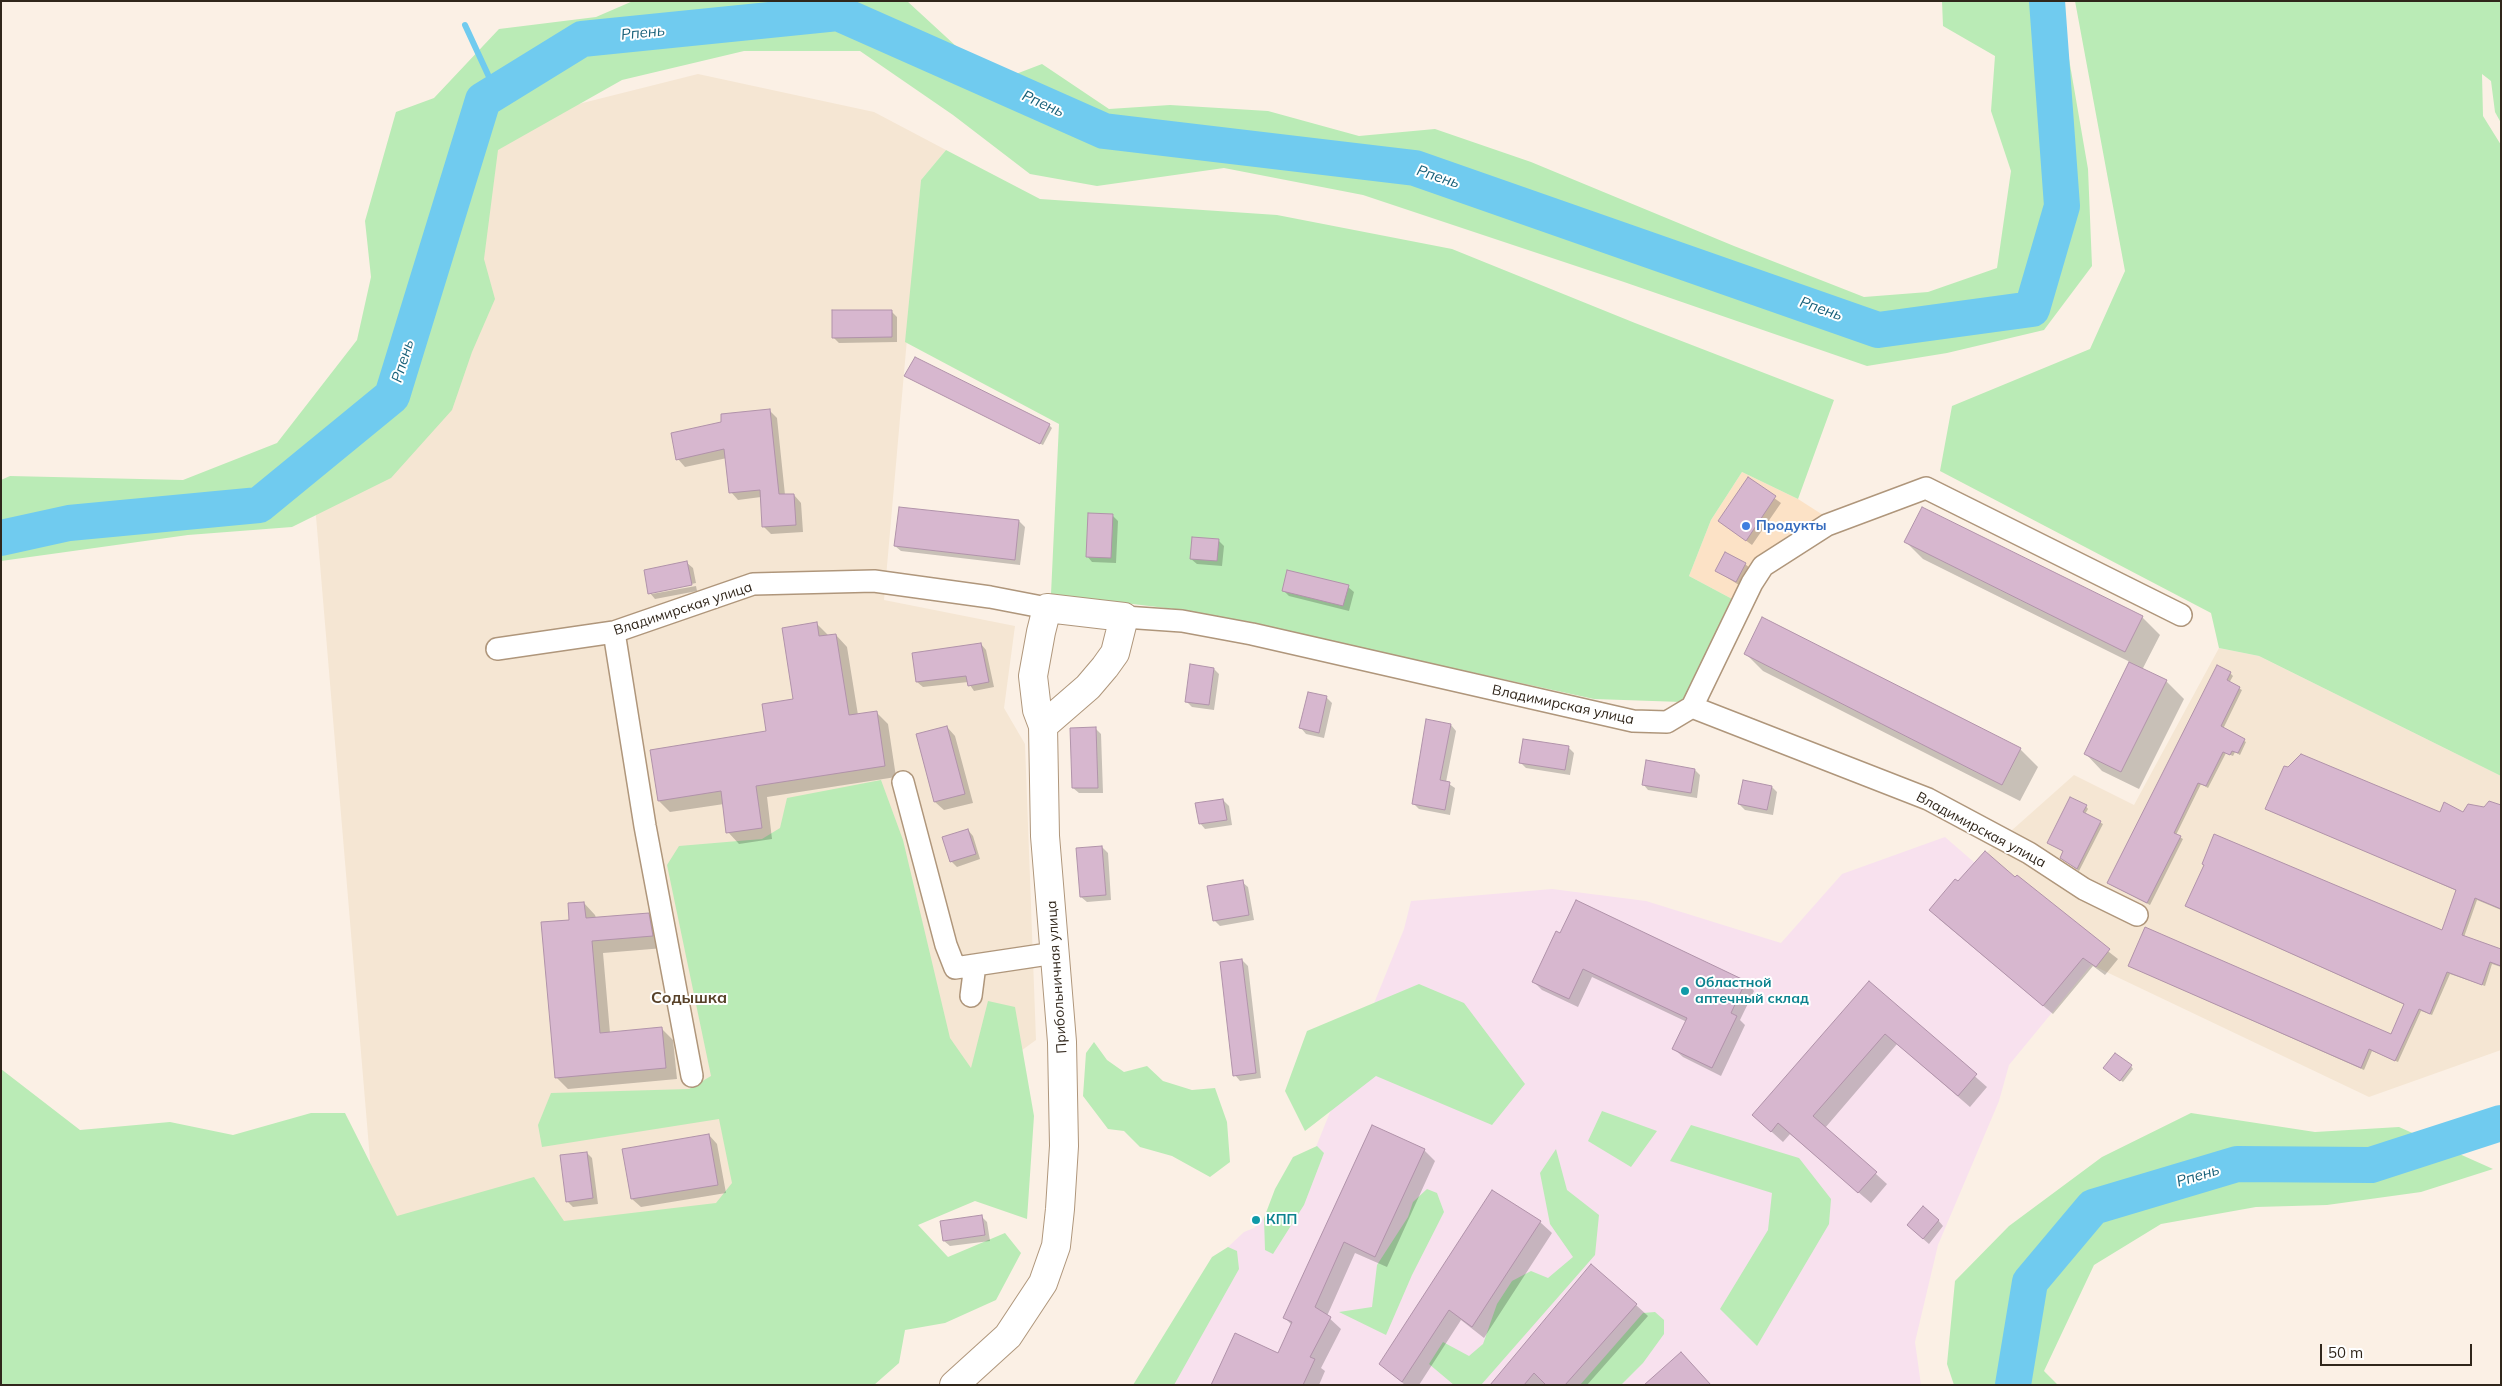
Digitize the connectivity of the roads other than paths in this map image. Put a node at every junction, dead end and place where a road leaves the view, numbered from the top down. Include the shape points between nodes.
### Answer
1 (1047, 608) junction
2 (2181, 615) dead end
3 (1124, 617) junction
4 (614, 632) junction
5 (497, 649) dead end
6 (1692, 707) junction
7 (1043, 726) junction
8 (903, 782) dead end
9 (2137, 915) dead end
10 (1055, 953) junction
11 (975, 965) junction
12 (971, 996) dead end
13 (692, 1076) dead end
14 (954, 1385) edge

1 - 3 street
1 - 4 street, Владимирская улица via 874,581 753,584
1 - 7 street, Прибольничная улица via 1033,676 1037,710
2 - 6 street via 1926,488 1826,525 1763,566
3 - 6 street, Владимирская улица via 1182,621 1252,634 1633,721 1667,722
3 - 7 street via 1115,653 1106,668
4 - 5 street, Владимирская улица
4 - 13 street via 645,826
6 - 9 street, Владимирская улица via 1928,799 2029,853 2084,889
7 - 10 street, Прибольничная улица via 1046,836
8 - 11 street via 955,968
10 - 11 street
10 - 14 street, Прибольничная улица via 1064,1094 1056,1246 1043,1283 1008,1336
11 - 12 street

